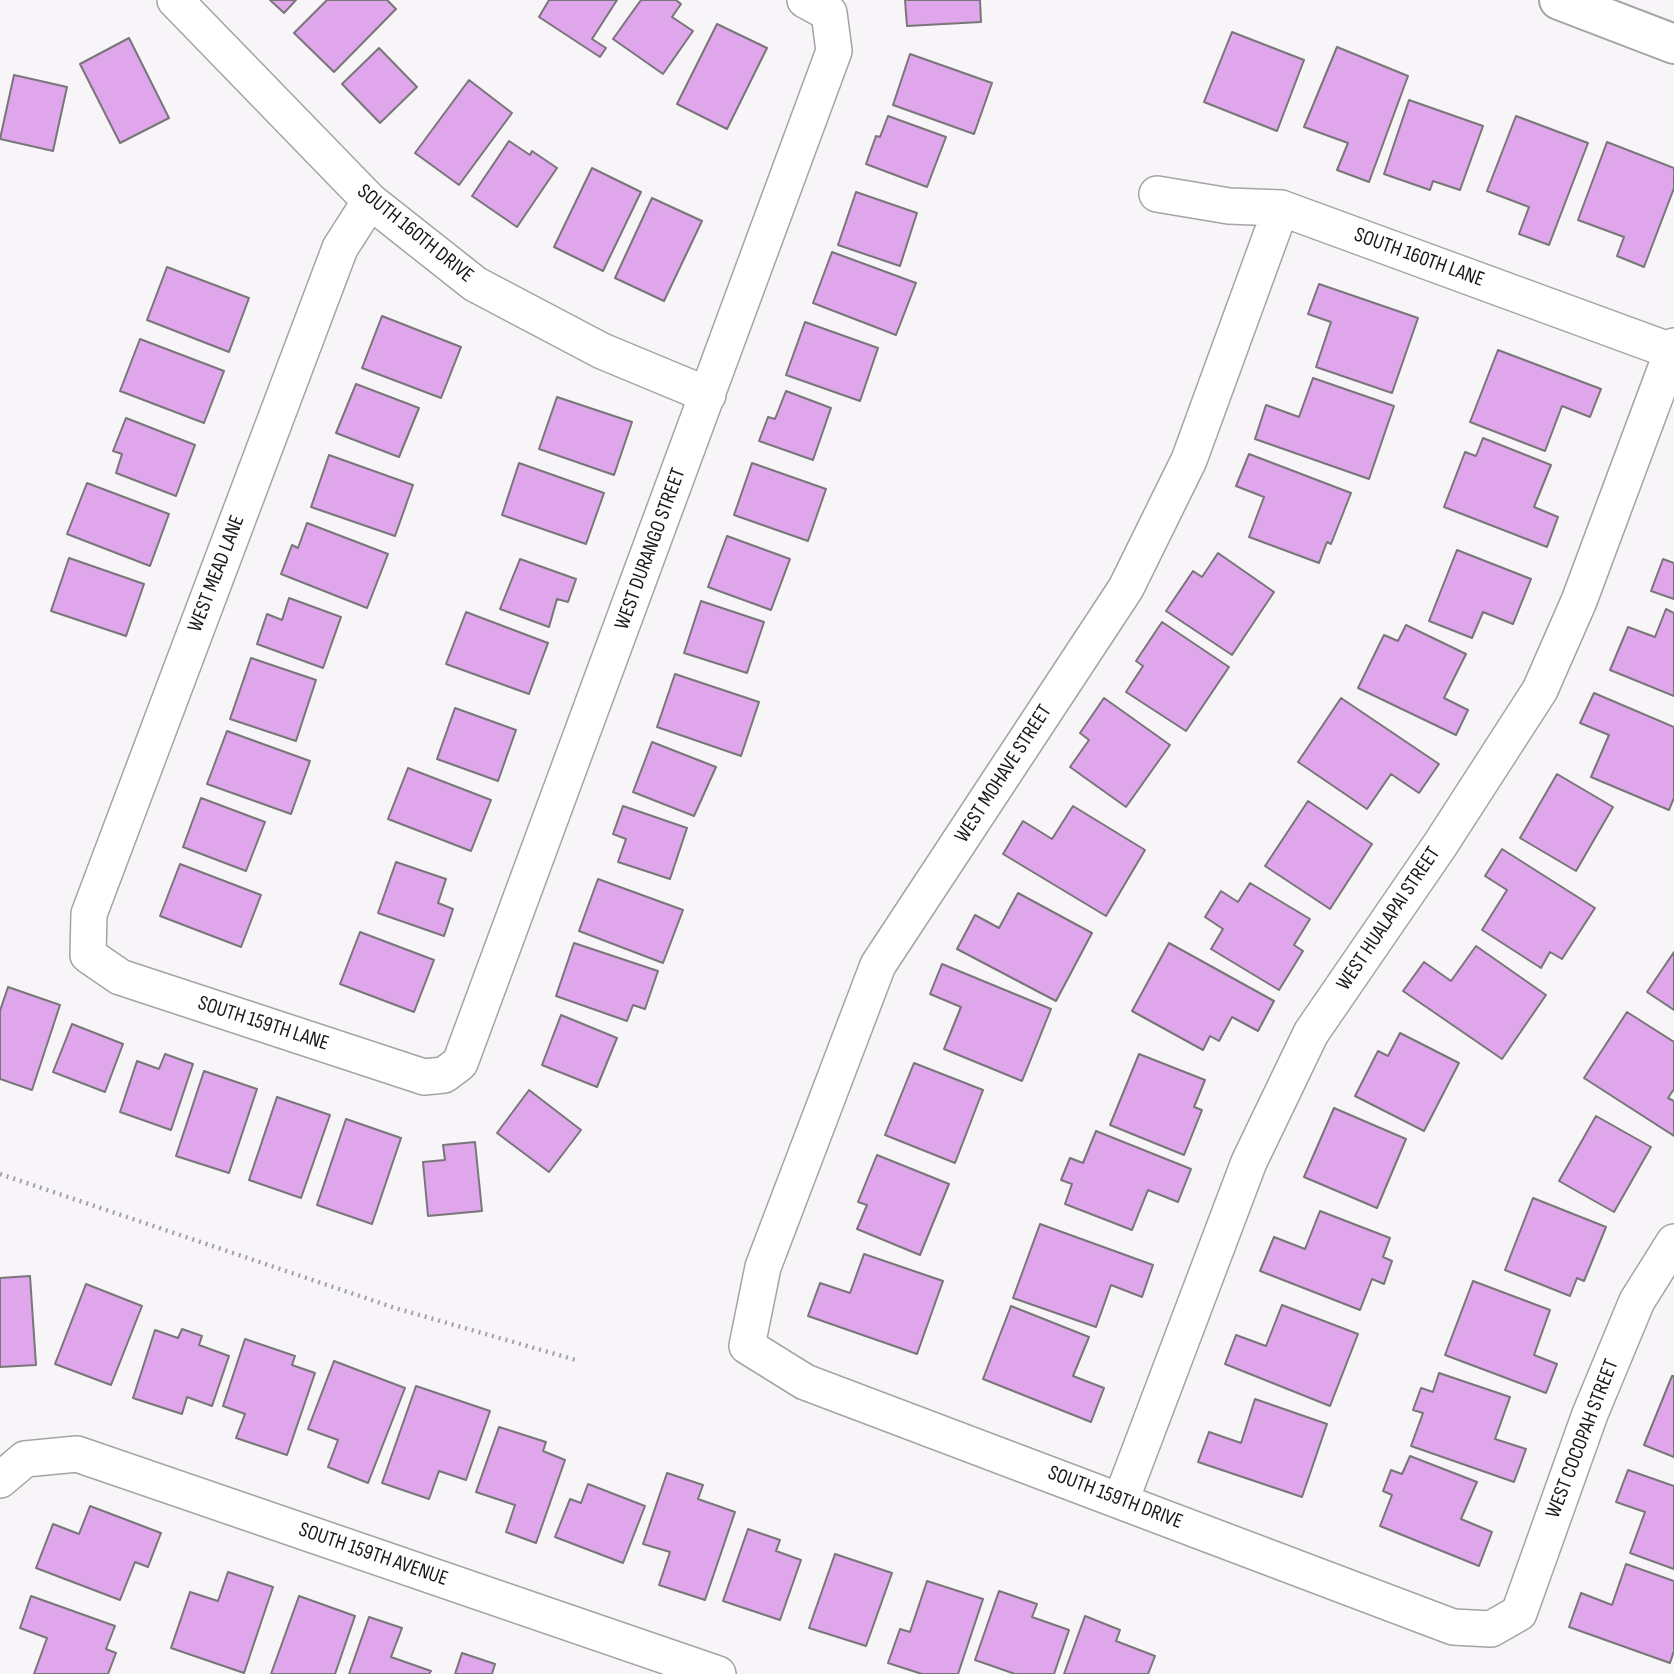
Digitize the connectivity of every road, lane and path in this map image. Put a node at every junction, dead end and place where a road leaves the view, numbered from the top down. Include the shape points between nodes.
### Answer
1 (175, 0) edge
2 (1559, 0) edge
3 (817, 6) edge
4 (1674, 44) edge
5 (1157, 194) dead end
6 (370, 201) junction
7 (1281, 208) junction
8 (1673, 350) edge
9 (708, 395) junction
10 (88, 955) joint
11 (444, 1075) joint
12 (0, 1174) edge
13 (1674, 1242) edge
14 (747, 1346) joint
15 (576, 1360) dead end
16 (12, 1469) edge
17 (1121, 1500) junction
18 (1491, 1629) joint
19 (718, 1674) edge

1 - 6 street, SOUTH 160TH DRIVE
2 - 4 street
3 - 9 street, WEST DURANGO STREET via 834,51
5 - 7 street, SOUTH 160TH LANE via 1229,206
6 - 9 street, SOUTH 160TH DRIVE via 475,284 602,351
6 - 10 street, WEST MEAD LANE via 340,248 89,914
7 - 8 street, SOUTH 160TH LANE
7 - 14 street, WEST MOHAVE STREET via 1189,460 1126,588 878,965 763,1267
8 - 17 street, WEST HUALAPAI STREET via 1579,601 1540,690 1311,1033 1288,1080 1249,1163
9 - 11 street, WEST DURANGO STREET via 460,1063
10 - 11 street, SOUTH 159TH LANE via 120,977 424,1077
12 - 15 path via 395,1308
13 - 18 street, WEST COCOPAH STREET via 1631,1314 1519,1613
14 - 17 street, SOUTH 159TH DRIVE via 805,1382
16 - 19 street, SOUTH 159TH AVENUE via 77,1454
17 - 18 street, SOUTH 159TH DRIVE via 1453,1628

